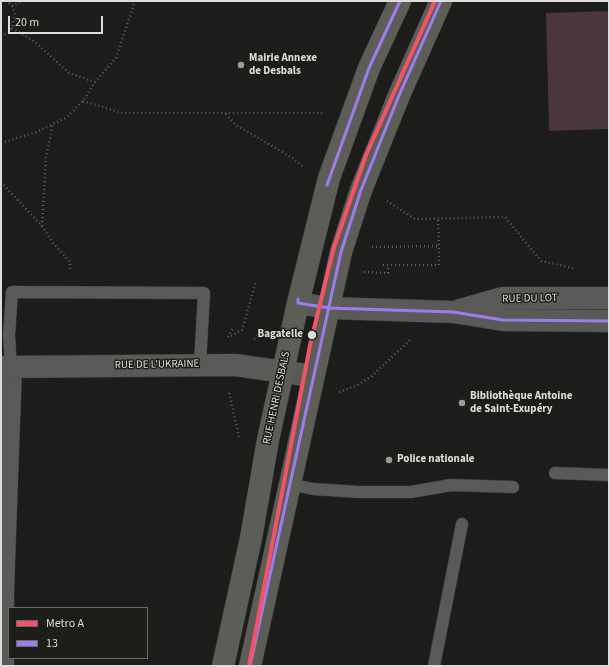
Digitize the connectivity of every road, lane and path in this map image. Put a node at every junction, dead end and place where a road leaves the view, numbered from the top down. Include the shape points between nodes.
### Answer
1 (7, 1) edge
2 (22, 1) edge
3 (135, 1) edge
4 (400, 1) edge
5 (441, 1) edge
6 (12, 6) junction
7 (12, 28) junction
8 (1, 36) edge
9 (95, 82) junction
10 (84, 101) junction
11 (329, 113) dead end
12 (226, 114) junction
13 (53, 124) junction
14 (1, 143) edge
15 (306, 168) dead end
16 (1, 182) edge
17 (386, 200) dead end
18 (438, 220) junction
19 (42, 226) junction
20 (439, 246) junction
21 (372, 247) dead end
22 (383, 266) dead end
23 (388, 266) junction
24 (577, 269) dead end
25 (361, 272) dead end
26 (256, 281) dead end
27 (71, 292) junction
28 (609, 298) edge
29 (298, 303) junction
30 (329, 308) junction
31 (453, 312) junction
32 (609, 321) edge
33 (233, 328) dead end
34 (417, 337) dead end
35 (200, 365) junction
36 (6, 367) edge
37 (284, 371) junction
38 (313, 376) junction
39 (337, 392) dead end
40 (555, 473) dead end
41 (609, 475) edge
42 (289, 484) junction
43 (513, 487) dead end
44 (462, 524) dead end
45 (2, 641) edge
46 (3, 666) edge
47 (223, 666) edge
48 (250, 666) edge
49 (434, 666) edge

1 - 6 path
2 - 6 path
3 - 9 path via 116,58
4 - 29 street, RUE HENRI DESBALS via 369,68 329,178
5 - 30 street via 361,190 341,252
6 - 7 path via 15,13
7 - 8 path
7 - 9 path via 35,42 69,73
9 - 10 path
10 - 12 path via 122,113
10 - 13 path via 66,118
11 - 12 path
12 - 15 path via 236,125
13 - 14 path
13 - 19 path via 46,157
16 - 19 path
17 - 18 path via 415,219
18 - 20 path
18 - 24 path via 505,217 541,261
19 - 27 path via 70,262
20 - 21 path
20 - 23 path via 439,265
22 - 23 path
23 - 25 path via 388,273
26 - 33 path via 242,330 227,339
27 - 35 lane via 204,293
27 - 36 lane via 12,292
28 - 31 street, RUE DU LOT via 502,298
29 - 30 street, RUE DU LOT
29 - 37 street, RUE HENRI DESBALS
30 - 31 street, RUE DU LOT
30 - 38 street
31 - 32 street, RUE DU LOT via 503,320
34 - 39 path via 410,339 372,376 356,386
35 - 36 street, RUE DE L'UKRAINE
35 - 37 street, RUE DE L'UKRAINE
36 - 45 street
37 - 38 street, RUE DE L'UKRAINE
37 - 47 street, RUE HENRI DESBALS
38 - 42 street
40 - 41 lane
42 - 43 lane via 314,489 359,492 411,492 451,485
42 - 48 street
44 - 49 lane
45 - 46 street

